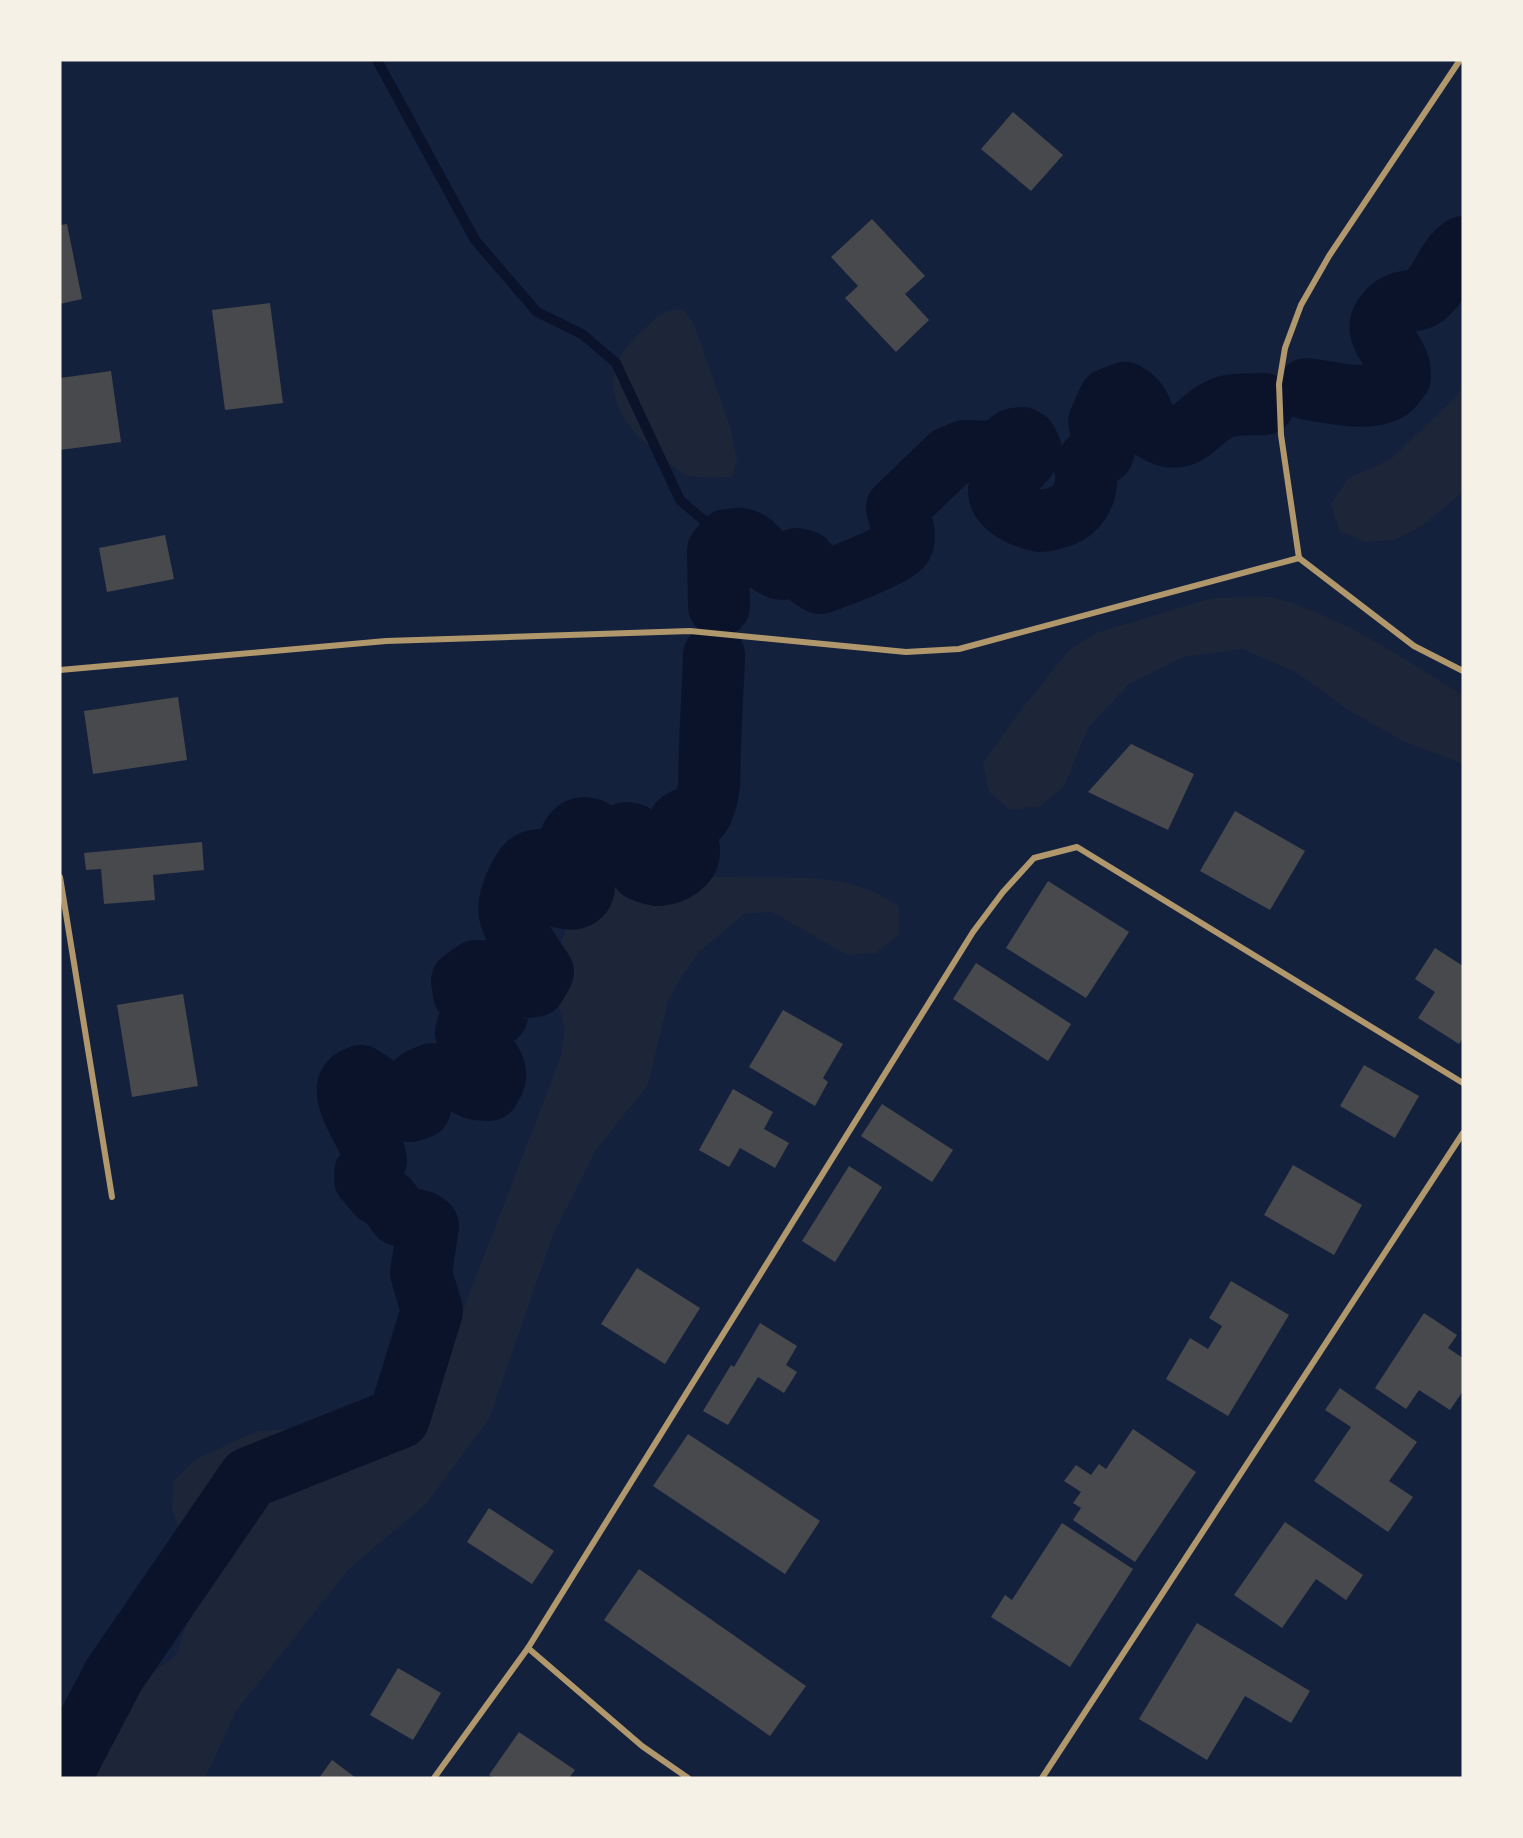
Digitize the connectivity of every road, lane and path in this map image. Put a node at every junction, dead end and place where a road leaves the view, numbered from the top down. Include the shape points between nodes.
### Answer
1 (1460, 60) edge
2 (1299, 558) junction
3 (60, 670) edge
4 (1463, 671) edge
5 (60, 877) edge
6 (1463, 1083) edge
7 (1463, 1133) edge
8 (112, 1197) dead end
9 (528, 1648) junction
10 (434, 1778) edge
11 (688, 1778) edge
12 (1042, 1778) edge

1 - 2 street via 1329,256 1301,305 1285,348 1279,384 1281,435
2 - 3 street via 958,649 906,652 690,631 386,641
2 - 4 street via 1414,646
5 - 8 street
6 - 9 street via 1077,847 1034,858 972,932
7 - 12 street
9 - 10 street
9 - 11 street via 642,1746

